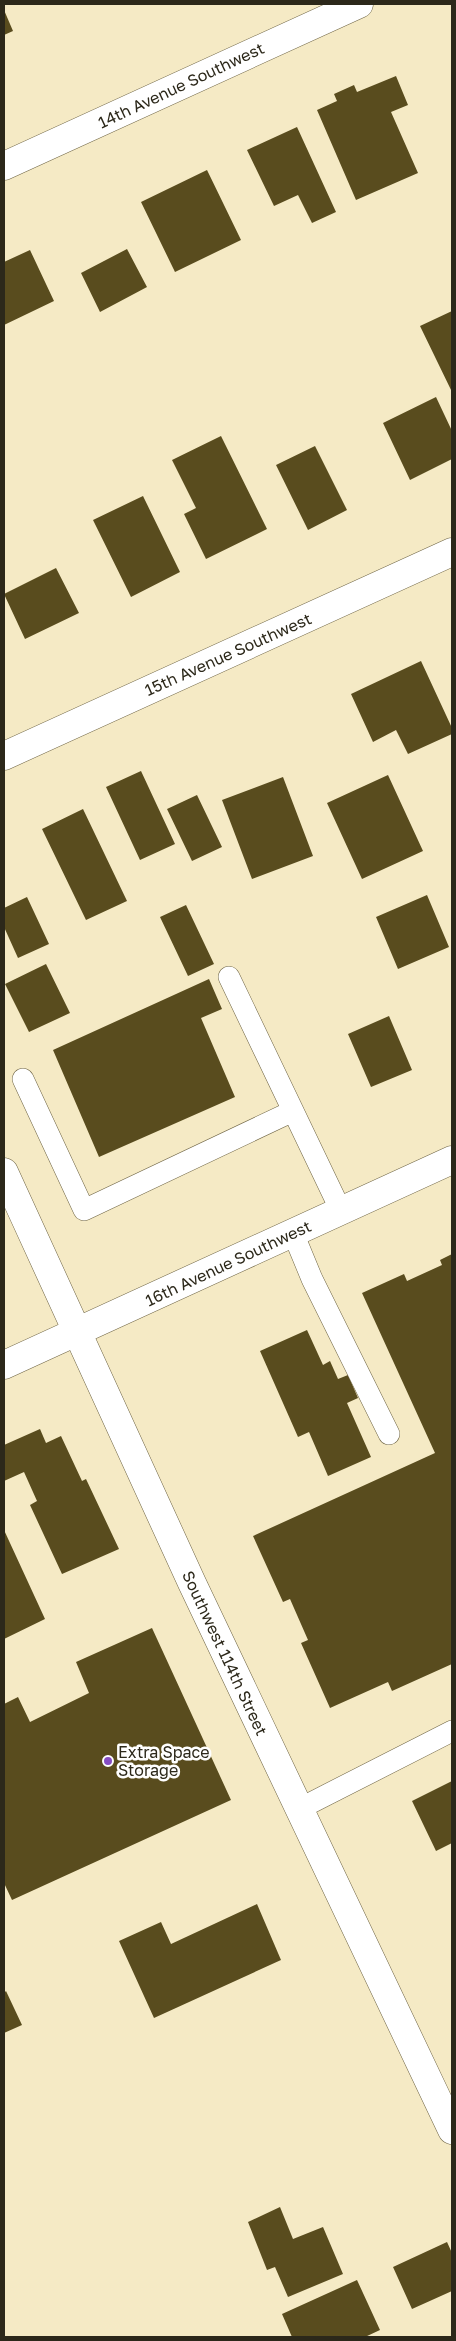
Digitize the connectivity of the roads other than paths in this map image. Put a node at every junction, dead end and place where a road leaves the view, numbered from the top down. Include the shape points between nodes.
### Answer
1 (359, 4) edge
2 (4, 166) edge
3 (452, 552) edge
4 (4, 756) edge
5 (229, 977) dead end
6 (23, 1079) dead end
7 (293, 1111) junction
8 (452, 1160) edge
9 (4, 1172) edge
10 (341, 1211) junction
11 (293, 1233) junction
12 (76, 1332) junction
13 (4, 1365) edge
14 (389, 1434) dead end
15 (452, 1731) edge
16 (299, 1809) junction
17 (452, 2130) edge

1 - 2 street, 14th Avenue Southwest
3 - 4 street, 15th Avenue Southwest
5 - 7 lane
6 - 7 lane via 84,1210
7 - 10 lane
8 - 10 street, 16th Avenue Southwest
9 - 12 street, Southwest 114th Street
10 - 11 street, 16th Avenue Southwest
11 - 12 street, 16th Avenue Southwest
11 - 14 lane via 312,1279
12 - 13 street, 16th Avenue Southwest
12 - 16 street, Southwest 114th Street
15 - 16 lane
16 - 17 street, Southwest 114th Street

